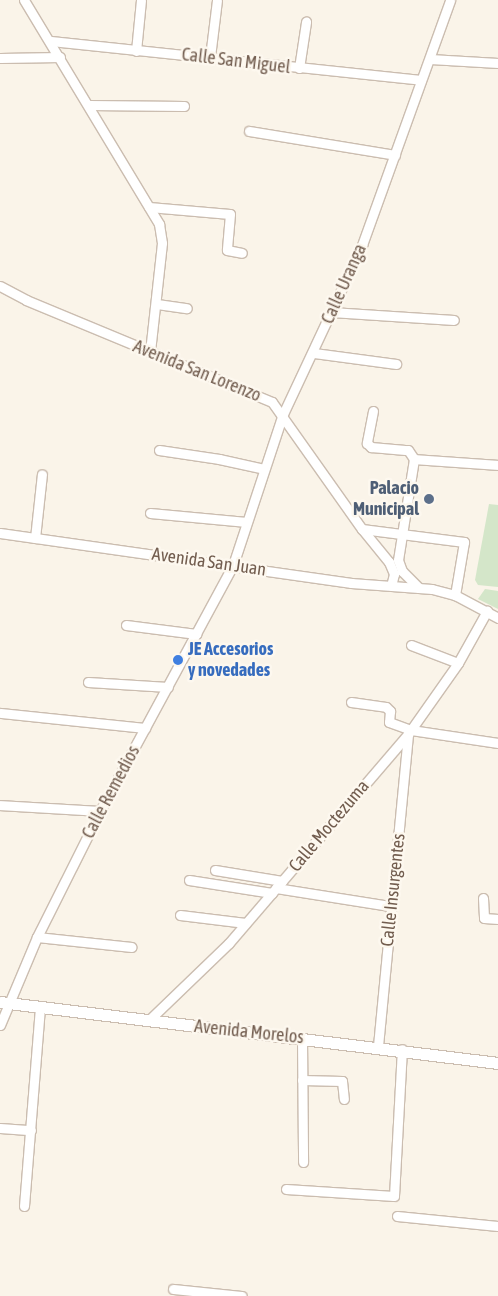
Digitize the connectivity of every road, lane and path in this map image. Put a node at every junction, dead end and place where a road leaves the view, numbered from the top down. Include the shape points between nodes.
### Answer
1 (24, 0) edge
2 (141, 0) edge
3 (216, 0) edge
4 (450, 0) edge
5 (306, 22) dead end
6 (51, 41) junction
7 (136, 51) junction
8 (60, 57) junction
9 (210, 57) junction
10 (0, 58) edge
11 (430, 58) junction
12 (498, 63) edge
13 (298, 68) junction
14 (422, 80) junction
15 (89, 105) junction
16 (184, 106) dead end
17 (249, 131) dead end
18 (395, 155) junction
19 (149, 207) junction
20 (242, 253) dead end
21 (0, 286) edge
22 (157, 304) junction
23 (187, 308) dead end
24 (331, 312) junction
25 (454, 320) dead end
26 (150, 352) junction
27 (314, 353) junction
28 (396, 364) dead end
29 (373, 411) dead end
30 (283, 414) junction
31 (159, 450) dead end
32 (414, 458) junction
33 (498, 465) edge
34 (264, 469) junction
35 (42, 474) dead end
36 (150, 513) dead end
37 (247, 522) junction
38 (362, 529) junction
39 (0, 533) edge
40 (402, 534) junction
41 (36, 538) junction
42 (232, 565) junction
43 (391, 586) junction
44 (419, 588) junction
45 (455, 595) junction
46 (487, 611) junction
47 (498, 618) edge
48 (126, 625) dead end
49 (196, 634) junction
50 (411, 645) dead end
51 (458, 663) junction
52 (88, 682) dead end
53 (168, 687) junction
54 (352, 702) dead end
55 (0, 712) edge
56 (145, 728) junction
57 (410, 732) junction
58 (498, 743) edge
59 (0, 805) edge
60 (100, 811) junction
61 (215, 870) dead end
62 (189, 880) dead end
63 (277, 888) junction
64 (483, 898) dead end
65 (390, 906) junction
66 (180, 915) dead end
67 (498, 919) edge
68 (246, 923) junction
69 (37, 937) junction
70 (131, 947) dead end
71 (4, 1003) edge
72 (40, 1008) junction
73 (148, 1021) junction
74 (0, 1025) edge
75 (302, 1038) junction
76 (378, 1046) junction
77 (402, 1049) junction
78 (498, 1063) edge
79 (302, 1080) junction
80 (344, 1099) dead end
81 (0, 1128) edge
82 (31, 1130) junction
83 (303, 1162) dead end
84 (286, 1189) dead end
85 (24, 1206) dead end
86 (397, 1216) dead end
87 (498, 1226) edge
88 (173, 1289) dead end
89 (242, 1296) edge

1 - 6 street
2 - 7 street
3 - 9 street
4 - 11 street, Calle Uranga
5 - 13 street
6 - 7 street, Calle San Miguel
6 - 8 street
7 - 9 street, Calle San Miguel
8 - 10 street
8 - 15 street
9 - 13 street, Calle San Miguel
11 - 12 street
11 - 14 street, Calle Uranga
13 - 14 street, Calle San Miguel
14 - 18 street, Calle Uranga
15 - 16 street
15 - 19 street
17 - 18 street
18 - 24 street, Calle Uranga via 362,245
19 - 20 street via 230,214 227,250
19 - 22 street via 159,224 162,243
21 - 26 street, Avenida San Lorenzo
22 - 23 street
22 - 26 street
24 - 25 street
24 - 27 street, Calle Uranga
26 - 30 street, Avenida San Lorenzo via 259,395
27 - 28 street
27 - 30 street, Calle Uranga
29 - 32 street via 367,443 370,447 408,450
30 - 34 street, Calle Uranga
30 - 38 street, Avenida San Lorenzo
31 - 34 street via 219,458
32 - 33 street
32 - 40 street
34 - 37 street, Calle Uranga
35 - 41 street
36 - 37 street
37 - 42 street, Calle Uranga
38 - 40 street
38 - 43 street, Avenida San Lorenzo via 393,568
39 - 41 street, Avenida San Juan
40 - 44 street via 398,560 402,571
40 - 45 street via 464,542
41 - 42 street, Avenida San Juan
42 - 43 street, Avenida San Juan
42 - 49 street, Calle Remedios
43 - 44 street, Avenida San Juan
44 - 45 street, Avenida San Juan
45 - 46 street, Avenida San Juan
46 - 47 street, Avenida San Juan
46 - 51 street, Calle Moctezuma
48 - 49 street
49 - 53 street, Calle Remedios
50 - 51 street
51 - 57 street, Calle Moctezuma
52 - 53 street
53 - 56 street, Calle Remedios
54 - 57 street via 386,707 390,711 388,722
55 - 56 street
56 - 60 street, Calle Remedios
57 - 58 street
57 - 63 street, Calle Moctezuma
57 - 65 street, Calle Insurgentes
59 - 60 street
60 - 69 street, Calle Remedios
61 - 63 street
62 - 63 street
63 - 65 street
63 - 68 street, Calle Moctezuma
64 - 67 street via 484,918
65 - 76 street, Calle Insurgentes
66 - 68 street
68 - 73 street, Calle Moctezuma
69 - 70 street
69 - 71 street, Calle Remedios
71 - 72 street, Avenida Morelos
71 - 74 street, Calle Remedios
72 - 73 street, Avenida Morelos
72 - 82 street
73 - 75 street, Avenida Morelos
75 - 76 street, Avenida Morelos
75 - 79 street
76 - 77 street, Avenida Morelos
77 - 78 street, Avenida Morelos
77 - 84 street via 394,1196
79 - 80 street via 342,1081
79 - 83 street
81 - 82 street
82 - 85 street
86 - 87 street
88 - 89 street

